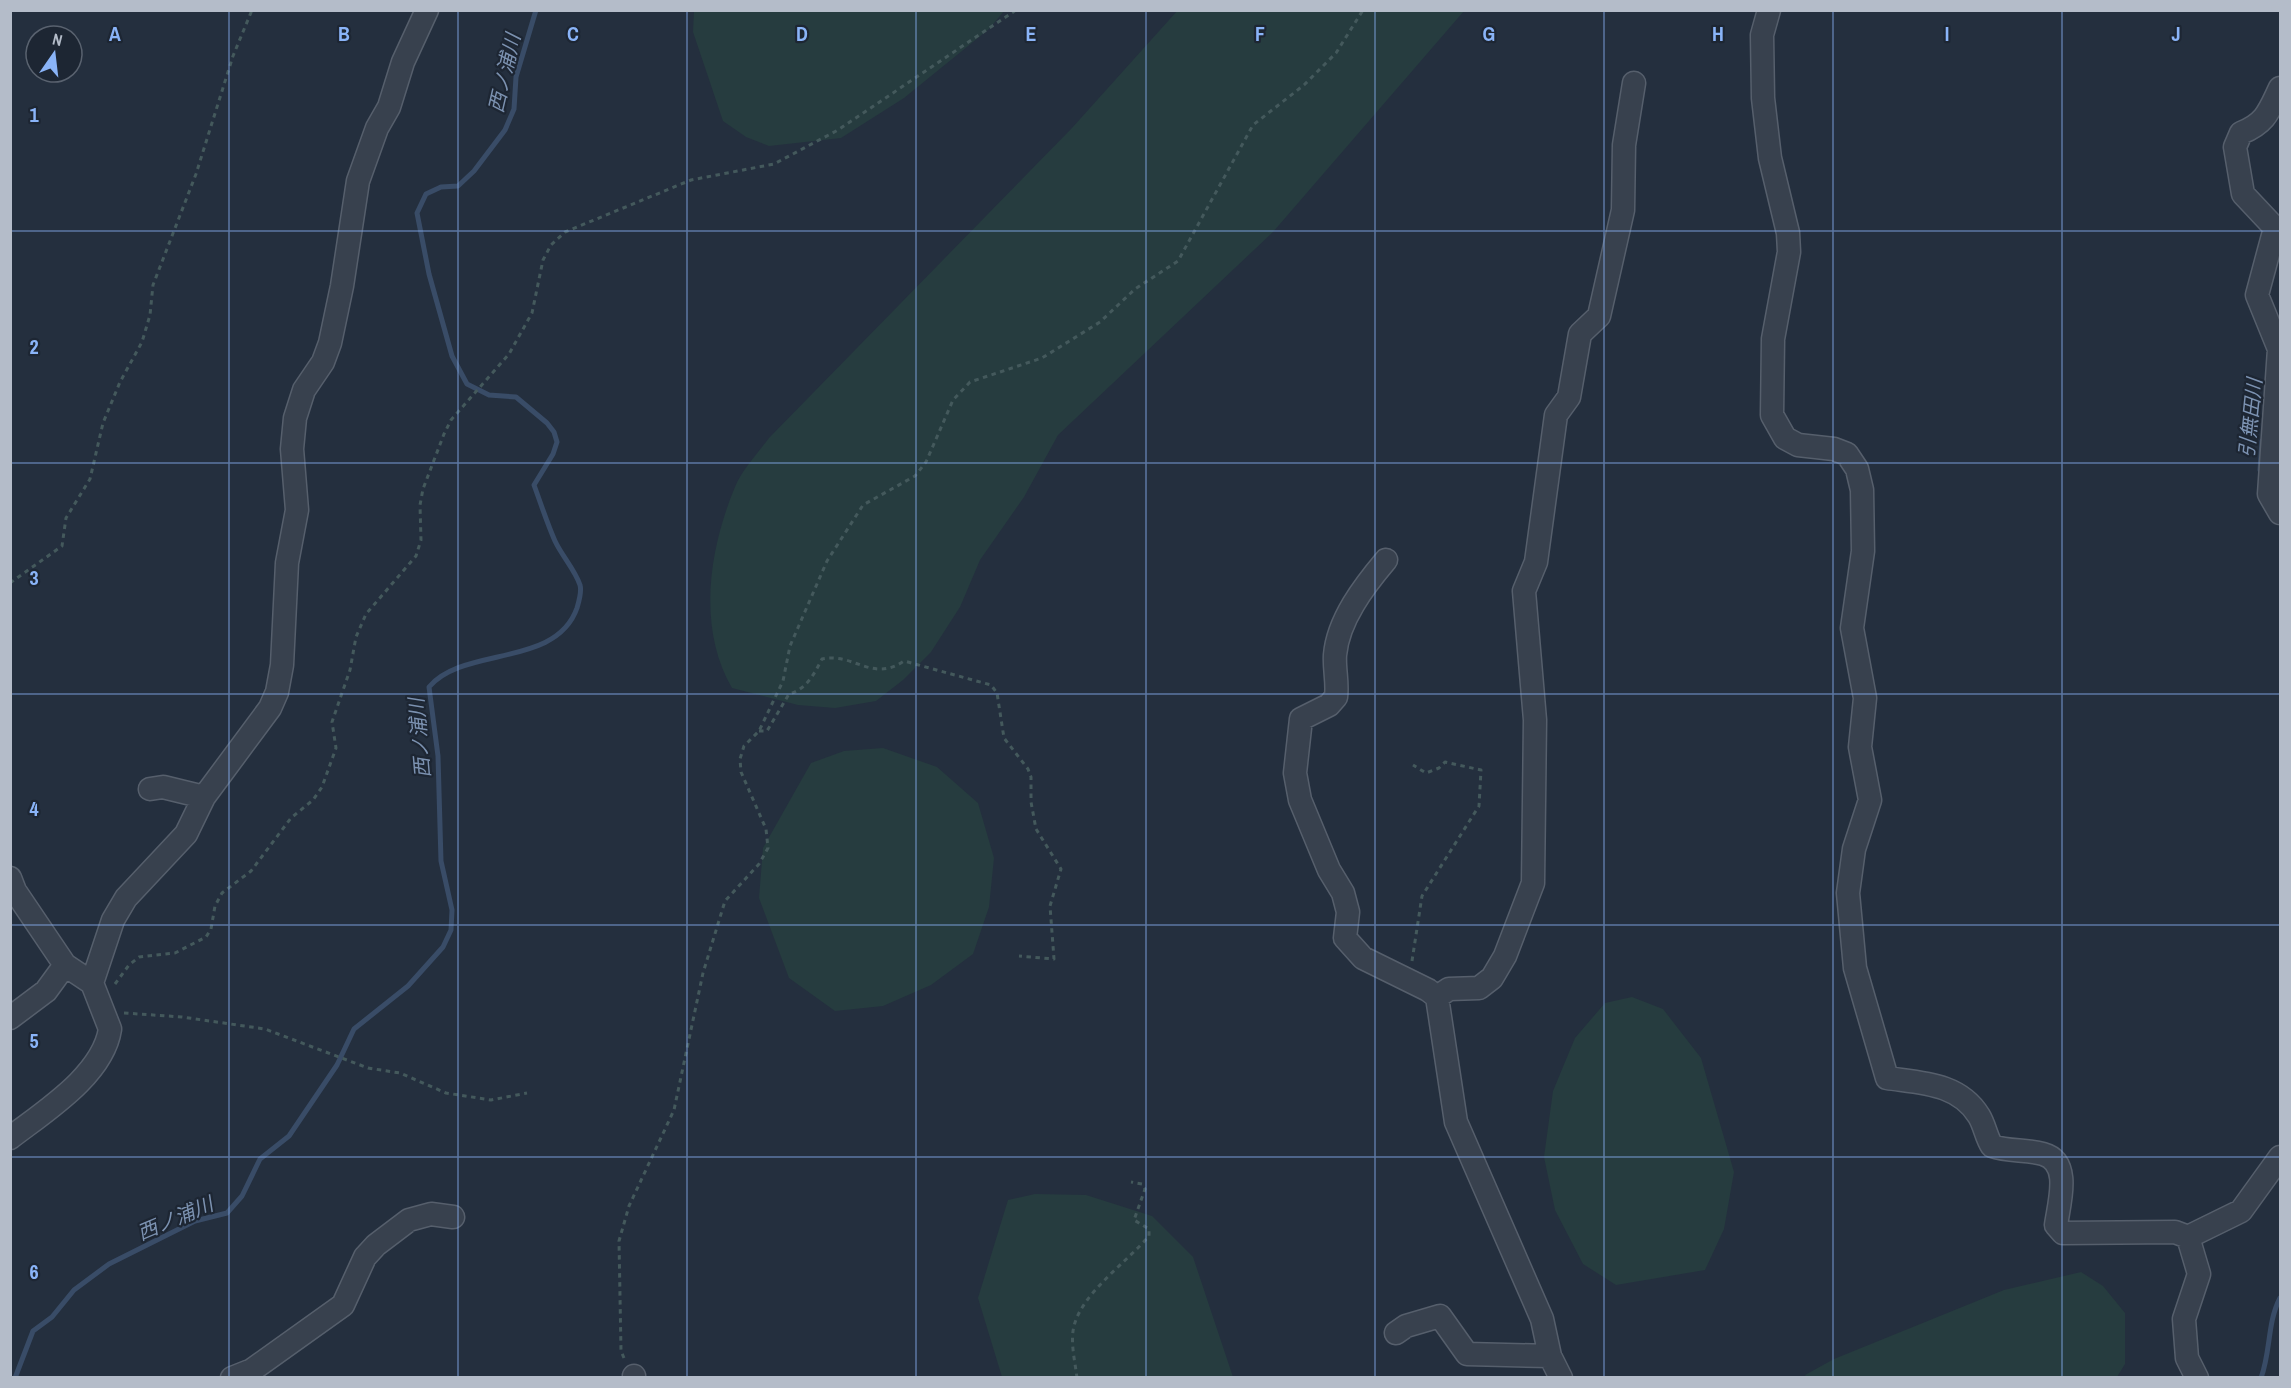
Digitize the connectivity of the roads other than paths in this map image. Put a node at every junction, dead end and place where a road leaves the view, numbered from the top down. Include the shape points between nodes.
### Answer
1 (427, 10) edge
2 (1769, 10) edge
3 (1634, 83) dead end
4 (2280, 88) edge
5 (2280, 513) edge
6 (1386, 560) dead end
7 (150, 789) dead end
8 (204, 797) junction
9 (10, 878) edge
10 (65, 965) junction
11 (1437, 998) junction
12 (101, 1001) junction
13 (10, 1018) edge
14 (10, 1138) edge
15 (2280, 1157) edge
16 (453, 1218) dead end
17 (2188, 1237) junction
18 (1396, 1333) dead end
19 (1550, 1356) junction
20 (232, 1377) edge
21 (1561, 1377) edge
22 (2197, 1377) edge

1 - 8 street via 358,181 330,343 323,362 304,390 295,418 292,449 297,510 286,562 282,665 277,692 270,708
2 - 17 street via 1762,35 1763,98 1770,158 1789,252 1773,339 1772,415 1785,438 1798,445 1847,454 1857,469 1862,490 1863,551 1852,628 1866,698 1860,747 1870,800 1854,849 1848,893 1855,968 1887,1078 1944,1087 1962,1097 1979,1116 1992,1146 2044,1154 2057,1163 2062,1179 2056,1225 2063,1233 2175,1232
3 - 11 street via 1624,145 1623,210 1599,316 1580,334 1569,396 1556,415 1536,562 1524,591 1535,720 1533,883 1505,956 1492,978 1479,988 1449,989
4 - 5 street via 2258,127 2241,133 2235,147 2243,194 2269,223 2257,295 2278,349 2269,494
6 - 11 street via 1351,609 1340,636 1335,654 1336,697 1329,705 1301,719 1295,773 1300,800 1329,870 1343,893 1348,912 1345,938 1364,958
7 - 8 street via 163,787
8 - 12 street via 186,834 126,898 113,920
9 - 10 street
10 - 12 street
10 - 13 street via 46,991
11 - 19 street via 1456,1122 1542,1319
12 - 14 street via 109,1038 75,1088
15 - 17 street via 2241,1211
16 - 20 street via 431,1214 409,1220 365,1257 344,1305 252,1370
17 - 22 street via 2199,1274 2184,1319 2187,1358
18 - 19 street via 1440,1316 1467,1354
19 - 21 street

